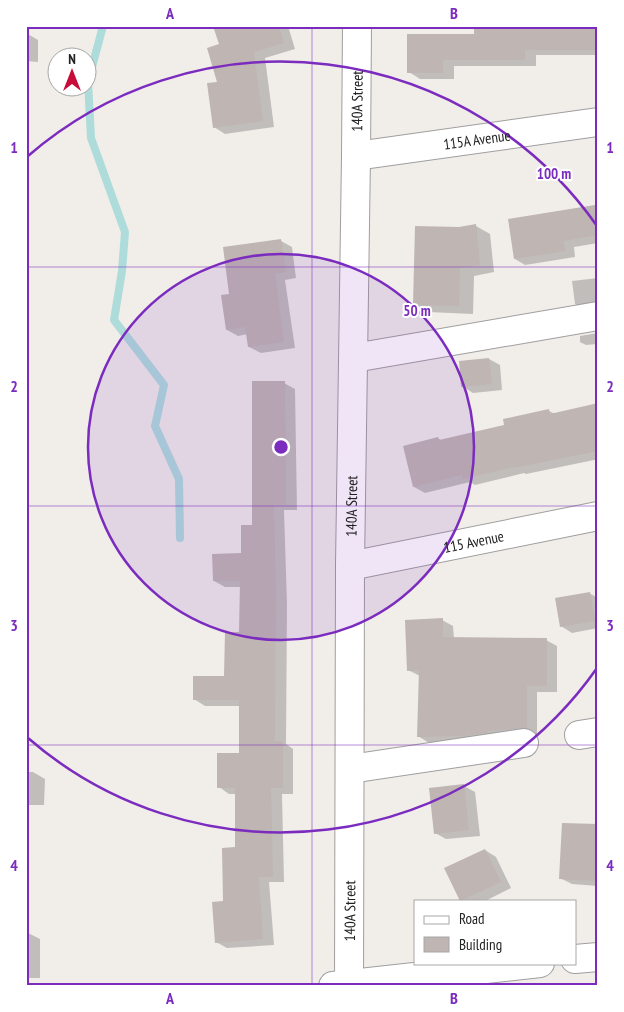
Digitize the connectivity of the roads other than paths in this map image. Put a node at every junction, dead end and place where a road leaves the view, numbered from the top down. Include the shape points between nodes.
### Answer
1 (357, 26) edge
2 (598, 122) edge
3 (356, 156) junction
4 (598, 316) edge
5 (354, 358) junction
6 (598, 516) edge
7 (350, 566) junction
8 (524, 743) dead end
9 (350, 769) junction
10 (598, 957) edge
11 (576, 959) edge
12 (531, 964) edge
13 (344, 985) edge

1 - 3 street, 140A Street
2 - 3 street, 115A Avenue
3 - 5 street, 140A Street
4 - 5 street
5 - 7 street, 140A Street
6 - 7 street, 115 Avenue
7 - 9 street, 140A Street
8 - 9 street
9 - 13 street, 140A Street
10 - 11 street
12 - 13 street

